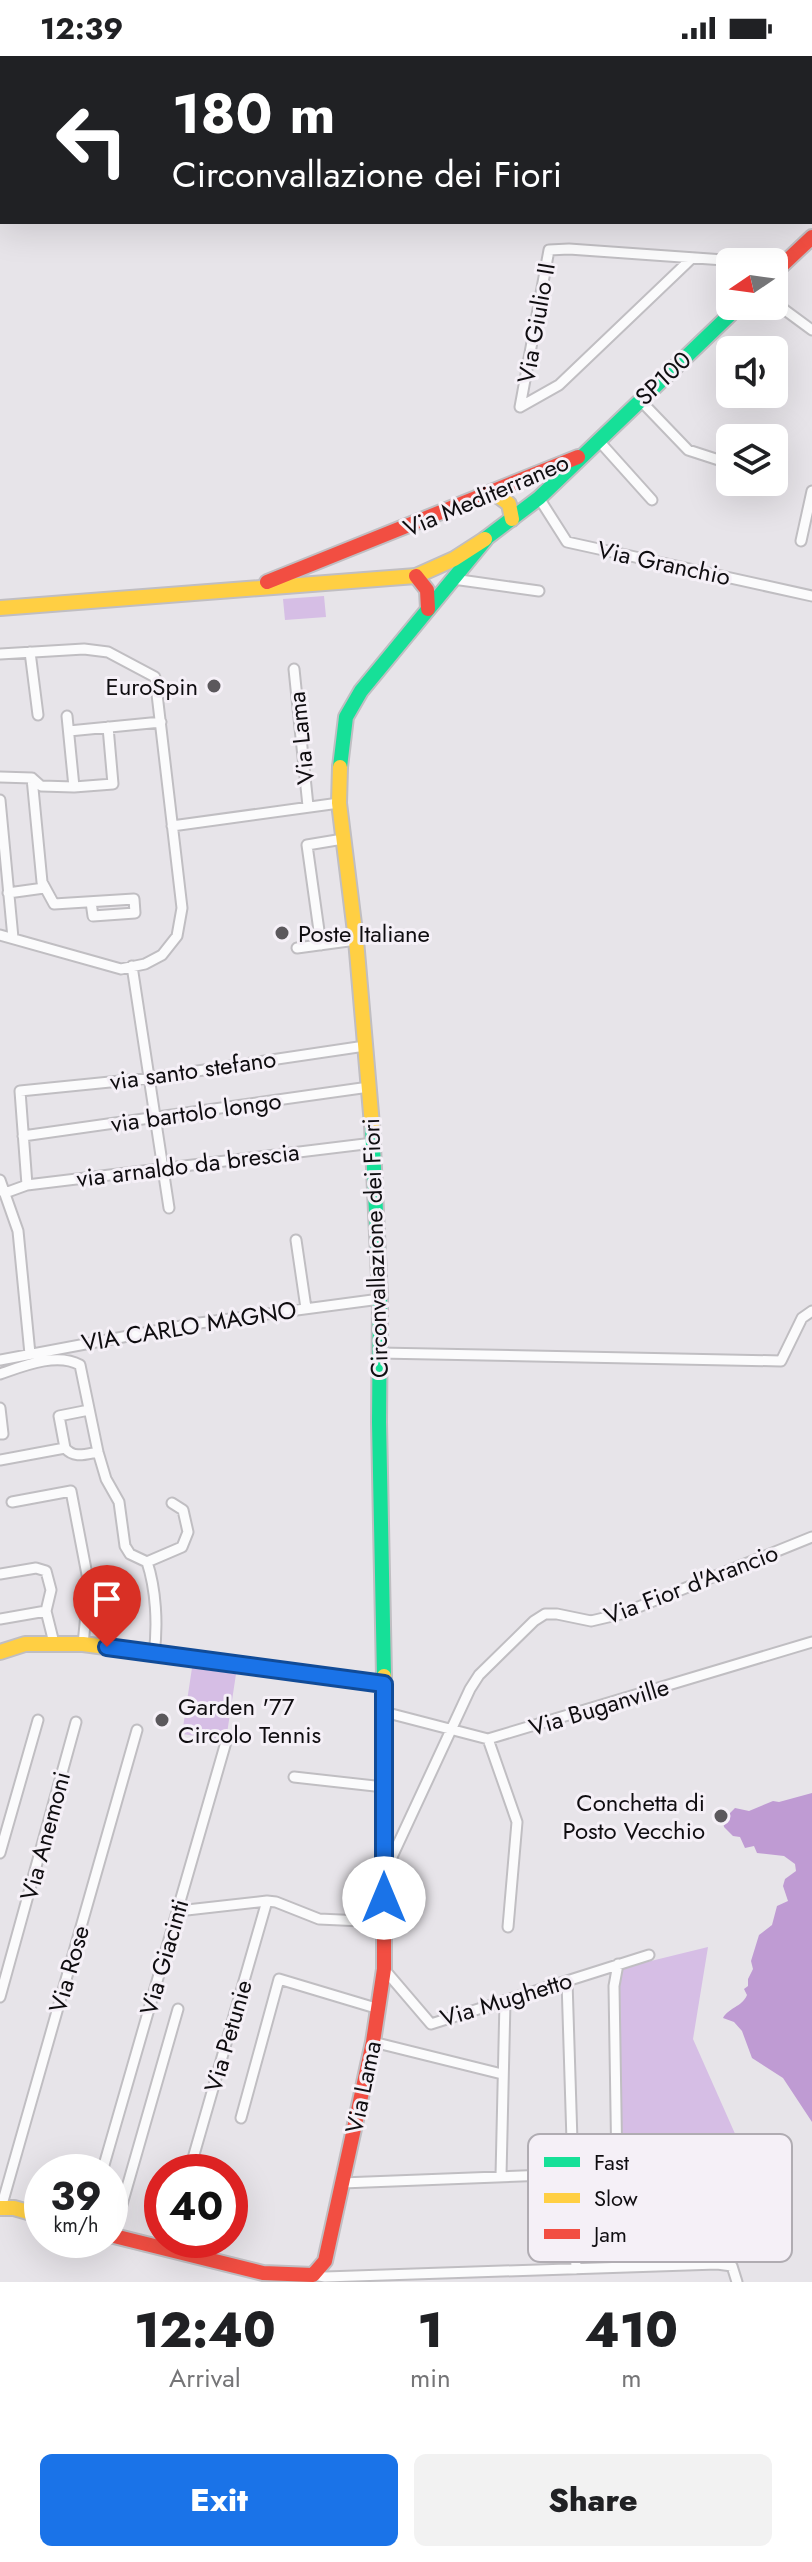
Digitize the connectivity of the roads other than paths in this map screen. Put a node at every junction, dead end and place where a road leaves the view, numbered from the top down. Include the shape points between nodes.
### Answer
1 (812, 237) edge
2 (692, 258) junction
3 (716, 260) edge
4 (788, 260) edge
5 (788, 312) edge
6 (724, 320) edge
7 (812, 330) edge
8 (639, 399) junction
9 (594, 446) junction
10 (716, 459) edge
11 (525, 478) junction
12 (812, 491) edge
13 (493, 492) junction
14 (539, 498) junction
15 (652, 500) dead end
16 (512, 519) junction
17 (486, 539) junction
18 (801, 541) dead end
19 (341, 555) junction
20 (416, 576) junction
21 (453, 579) junction
22 (348, 581) junction
23 (251, 588) junction
24 (539, 591) dead end
25 (812, 596) edge
26 (0, 608) edge
27 (428, 609) junction
28 (30, 652) junction
29 (0, 654) edge
30 (294, 669) dead end
31 (38, 715) dead end
32 (67, 716) dead end
33 (161, 722) junction
34 (108, 727) junction
35 (69, 731) junction
36 (0, 777) edge
37 (32, 778) junction
38 (74, 787) junction
39 (0, 800) edge
40 (339, 803) junction
41 (308, 806) junction
42 (1, 819) edge
43 (172, 826) junction
44 (343, 839) junction
45 (3, 868) edge
46 (44, 888) junction
47 (8, 893) junction
48 (91, 902) junction
49 (0, 935) edge
50 (13, 938) junction
51 (356, 940) junction
52 (321, 945) junction
53 (297, 948) dead end
54 (132, 966) junction
55 (365, 1046) junction
56 (150, 1078) junction
57 (369, 1087) junction
58 (156, 1118) junction
59 (23, 1136) junction
60 (373, 1143) junction
61 (164, 1168) junction
62 (0, 1180) edge
63 (27, 1185) junction
64 (2, 1192) edge
65 (169, 1208) dead end
66 (296, 1240) dead end
67 (380, 1299) junction
68 (306, 1308) junction
69 (812, 1311) edge
70 (379, 1353) junction
71 (30, 1354) junction
72 (49, 1355) junction
73 (0, 1360) edge
74 (0, 1374) edge
75 (0, 1408) edge
76 (89, 1410) junction
77 (0, 1434) edge
78 (65, 1448) junction
79 (98, 1452) junction
80 (0, 1460) edge
81 (12, 1502) dead end
82 (172, 1503) dead end
83 (812, 1537) edge
84 (147, 1562) junction
85 (0, 1574) edge
86 (46, 1611) junction
87 (0, 1619) edge
88 (812, 1642) edge
89 (54, 1643) junction
90 (0, 1644) edge
91 (25, 1644) junction
92 (83, 1644) junction
93 (0, 1652) edge
94 (154, 1654) junction
95 (384, 1684) junction
96 (384, 1712) junction
97 (38, 1720) dead end
98 (76, 1722) dead end
99 (452, 1728) junction
100 (137, 1730) dead end
101 (488, 1739) junction
102 (226, 1742) dead end
103 (294, 1777) dead end
104 (384, 1787) junction
105 (0, 1853) edge
106 (384, 1875) junction
107 (267, 1901) junction
108 (178, 1911) junction
109 (384, 1922) junction
110 (508, 1927) dead end
111 (649, 1955) dead end
112 (618, 1964) junction
113 (384, 1969) junction
114 (567, 1981) junction
115 (0, 1997) edge
116 (505, 2001) junction
117 (178, 2009) dead end
118 (379, 2009) junction
119 (373, 2042) junction
120 (502, 2074) junction
121 (241, 2118) dead end
122 (573, 2134) edge
123 (616, 2134) edge
124 (107, 2154) edge
125 (194, 2154) edge
126 (528, 2175) edge
127 (501, 2176) junction
128 (128, 2178) edge
129 (342, 2183) junction
130 (0, 2208) edge
131 (24, 2211) edge
132 (214, 2258) edge
133 (576, 2262) edge
134 (576, 2269) junction
135 (313, 2275) junction
136 (737, 2282) edge

1 - 4 street
2 - 2 street, Via Giulio II via 559,385 520,407 549,250
2 - 3 street, Via Giulio II
5 - 7 street
6 - 8 street, SP100 / SP100
8 - 9 street, SP100 / SP100
8 - 10 street via 688,450
9 - 11 street, Via Mediterraneo
9 - 14 street, Via Mediterraneo
9 - 15 street
11 - 13 street, Via Mediterraneo
11 - 14 street
12 - 18 street
13 - 16 street via 509,504
13 - 19 street, Via Mediterraneo
14 - 16 street, Via Mediterraneo
14 - 25 street, Via Granchio via 567,542
16 - 17 street, Via Mediterraneo
17 - 20 street, Via Mediterraneo
17 - 21 street, Circonvallazione dei Fiori
19 - 22 street via 340,570
19 - 23 street, Via Mediterraneo
20 - 22 street, Via Mediterraneo
20 - 27 street via 427,590
21 - 24 street
21 - 27 street, Circonvallazione dei Fiori
22 - 23 street, Via Mediterraneo
23 - 26 street
27 - 40 street, Circonvallazione dei Fiori via 346,717
28 - 29 street
28 - 31 street
28 - 33 street via 84,649 128,661 155,677
30 - 41 street, Via Lama
32 - 35 street
33 - 34 street
33 - 43 street
34 - 35 street
34 - 38 street via 113,784
35 - 38 street
36 - 37 street
37 - 38 street via 41,786
37 - 46 street
39 - 42 street
40 - 41 street
40 - 44 street, Circonvallazione dei Fiori
41 - 43 street
42 - 45 street
43 - 54 street via 182,908 177,936 162,955
44 - 51 street, Circonvallazione dei Fiori
44 - 52 street via 307,845
45 - 47 street
46 - 47 street
46 - 48 street via 54,904
47 - 50 street
48 - 48 street via 134,899 135,913 93,916
49 - 50 street
50 - 54 street via 121,969
51 - 52 street
51 - 55 street, Circonvallazione dei Fiori
52 - 53 street
54 - 56 street
55 - 56 street, via santo stefano
55 - 57 street, Circonvallazione dei Fiori
56 - 58 street
56 - 59 street, via santo stefano via 20,1091
57 - 58 street, via bartolo longo
57 - 60 street, Circonvallazione dei Fiori
58 - 59 street, via bartolo longo
58 - 61 street
59 - 63 street
60 - 61 street, via arnaldo da brescia
60 - 67 street, Circonvallazione dei Fiori
61 - 63 street, via arnaldo da brescia
61 - 65 street
62 - 64 street
63 - 64 street, via arnaldo da brescia
64 - 71 street via 18,1231
66 - 68 street
67 - 68 street, VIA CARLO MAGNO
67 - 70 street, Circonvallazione dei Fiori
68 - 72 street, VIA CARLO MAGNO via 192,1324
69 - 70 street via 802,1318 781,1361
70 - 95 street, Circonvallazione dei Fiori
71 - 72 street, VIA CARLO MAGNO
71 - 73 street, VIA CARLO MAGNO
72 - 74 street
72 - 76 street via 80,1365
75 - 77 street
76 - 78 street via 59,1416
76 - 79 street
78 - 79 street via 77,1456
78 - 80 street
79 - 84 street via 119,1502 125,1546
81 - 92 street via 71,1491 89,1585
82 - 84 street via 183,1510 188,1532 182,1547
83 - 99 street, Via Fior d'Arancio via 621,1614 591,1621 550,1613 539,1617 479,1675
84 - 94 street
85 - 86 street via 46,1571 51,1590
86 - 87 street
86 - 89 street
88 - 101 street, Via Buganville
89 - 91 street
89 - 92 street
90 - 91 street
91 - 93 street
92 - 94 street
94 - 95 street
95 - 96 street, Via Lama
96 - 99 street
96 - 104 street, Via Lama
97 - 105 street
98 - 115 street, Via Anemoni
99 - 101 street
99 - 106 street, Via Fior d'Arancio
100 - 130 street, Via Rose
101 - 110 street via 517,1822
102 - 108 street, Via Giacinti
103 - 104 street
104 - 106 street, Via Lama
106 - 109 street, Via Lama
107 - 108 street
107 - 109 street via 319,1919
107 - 125 street, Via Petunie
108 - 124 street, Via Giacinti
109 - 113 street, Via Lama
111 - 112 street, Via Mughetto
112 - 114 street, Via Mughetto
112 - 123 street
113 - 116 street, Via Mughetto via 431,2024
113 - 118 street, Via Lama
114 - 116 street, Via Mughetto
114 - 122 street
116 - 120 street
117 - 128 street
118 - 119 street, Via Lama
118 - 121 street via 279,1979
119 - 120 street
119 - 129 street, Via Lama
120 - 127 street
126 - 127 street
127 - 129 street
129 - 135 street, Via Lama via 325,2261
130 - 131 street
132 - 135 street via 263,2273
133 - 134 street
134 - 135 street
134 - 136 street via 717,2264 732,2266

